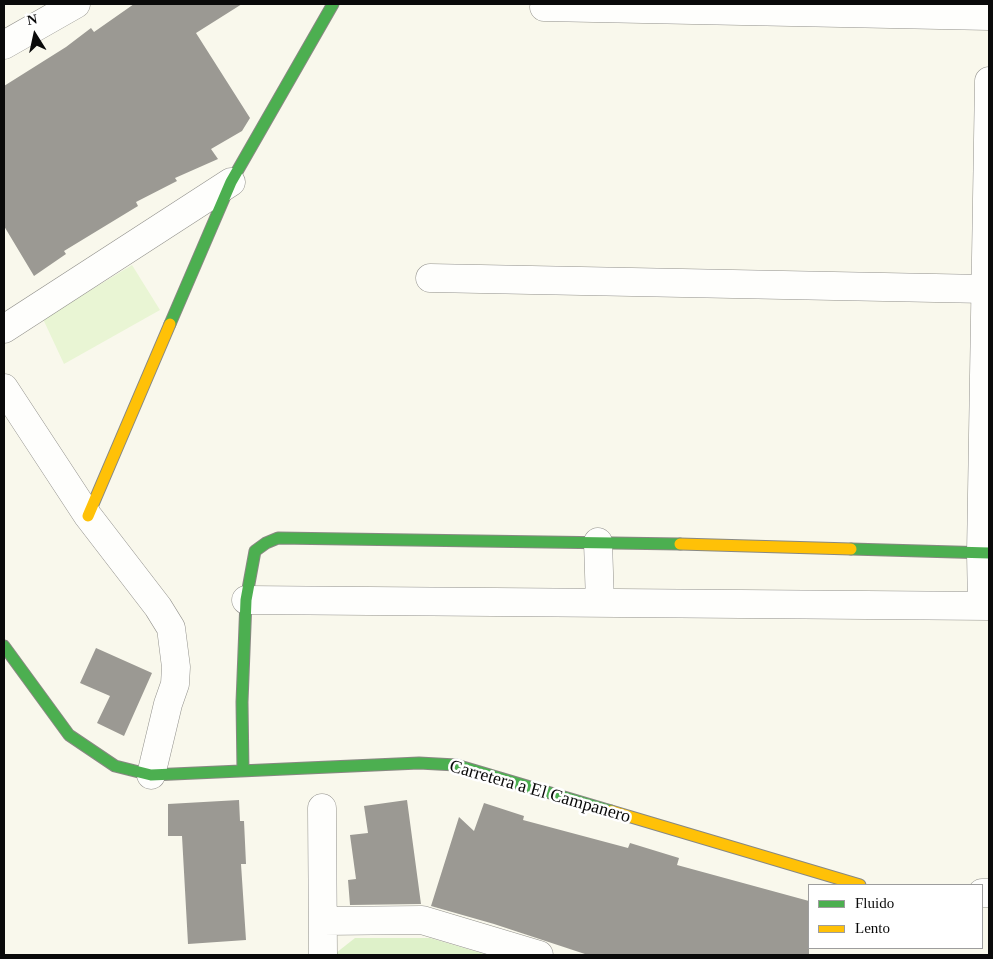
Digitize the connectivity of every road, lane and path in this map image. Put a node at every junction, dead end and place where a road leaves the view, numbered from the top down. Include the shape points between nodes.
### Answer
1 (76, 4) edge
2 (332, 4) edge
3 (544, 7) dead end
4 (989, 16) edge
5 (4, 45) edge
6 (989, 82) edge
7 (231, 182) junction
8 (430, 278) dead end
9 (985, 289) junction
10 (4, 328) edge
11 (4, 388) edge
12 (88, 516) junction
13 (598, 542) junction
14 (985, 553) edge
15 (246, 600) junction
16 (600, 603) junction
17 (985, 606) edge
18 (4, 646) edge
19 (243, 771) junction
20 (151, 775) junction
21 (322, 808) dead end
22 (857, 884) edge
23 (323, 921) junction
24 (323, 955) edge
25 (539, 955) edge

1 - 5 street
2 - 7 street
3 - 4 street
6 - 9 street
7 - 10 street
7 - 12 street
8 - 9 street
9 - 14 street
11 - 12 street
12 - 20 street via 172,628 175,684
13 - 14 street
13 - 15 street via 278,538 255,551
13 - 16 street
14 - 17 street
15 - 16 street
15 - 19 street
16 - 17 street
18 - 20 street, Carretera a El Campanero via 69,735 115,766
19 - 20 street, Carretera a El Campanero
19 - 22 street, Carretera a El Campanero via 419,763 456,765
21 - 23 street
23 - 24 street
23 - 25 street via 422,920

